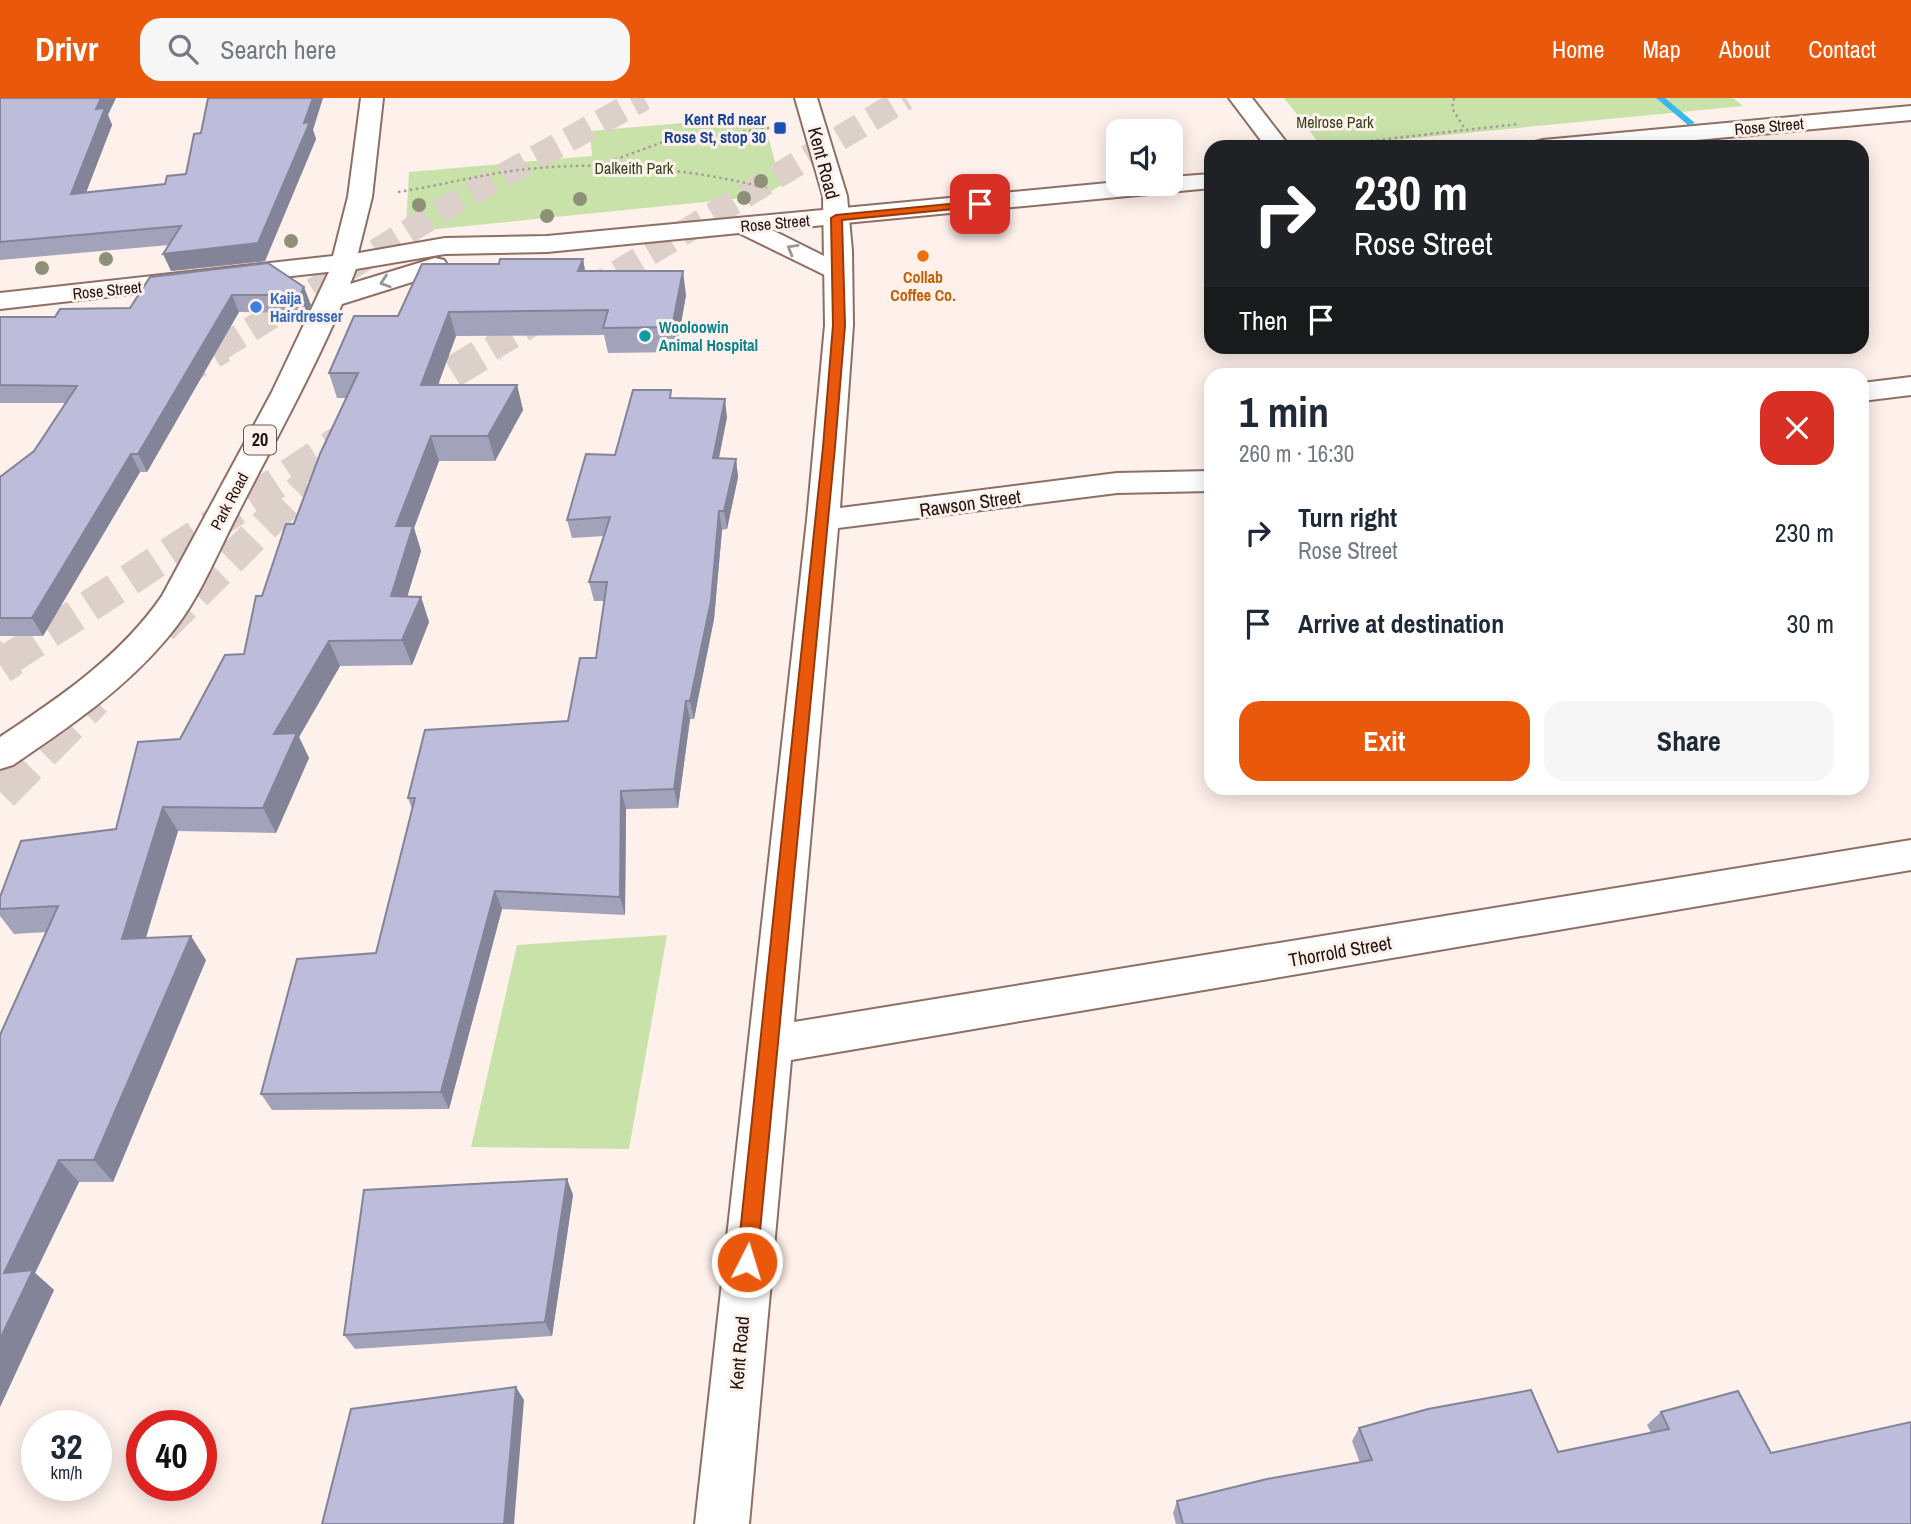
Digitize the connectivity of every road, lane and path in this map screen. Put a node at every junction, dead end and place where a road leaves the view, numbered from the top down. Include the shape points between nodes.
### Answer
1 (372, 98) edge
2 (806, 98) edge
3 (1240, 98) edge
4 (1454, 98) edge
5 (1911, 113) edge
6 (814, 123) junction
7 (1528, 123) dead end
8 (1465, 129) junction
9 (1273, 140) edge
10 (1375, 140) edge
11 (1619, 140) edge
12 (598, 166) junction
13 (1204, 182) edge
14 (397, 192) dead end
15 (775, 194) dead end
16 (836, 218) junction
17 (744, 226) junction
18 (547, 244) junction
19 (345, 263) junction
20 (839, 274) junction
21 (332, 298) junction
22 (0, 301) edge
23 (1911, 386) edge
24 (1869, 391) edge
25 (1204, 457) edge
26 (1204, 481) edge
27 (1117, 483) junction
28 (822, 520) junction
29 (0, 755) edge
30 (1911, 855) edge
31 (768, 1045) junction
32 (722, 1524) edge

1 - 19 street, Park Road via 360,197
2 - 6 street, Kent Road
3 - 9 street
4 - 8 path via 1452,108
5 - 11 street, Rose Street
6 - 12 path via 688,137 634,150
6 - 16 street, Kent Road via 835,196
7 - 8 path
8 - 10 path
12 - 14 path via 520,170
12 - 15 path via 696,173 743,181
13 - 16 street, Rose Street
16 - 17 street, Rose Street
16 - 20 street, Kent Road
17 - 18 street, Rose Street
20 -> 17 street
18 - 19 street, Rose Street via 445,246
18 -> 21 street, Rose Street via 436,266
19 - 21 street, Park Road / 20
19 - 22 street, Rose Street
20 - 28 street, Kent Road via 839,325
21 - 29 street, Park Road / 20 via 244,473 158,627 90,691
23 - 24 street
25 - 27 street, Rawson Street
26 - 27 street, Rawson Street
27 - 28 street, Rawson Street
28 - 31 street, Kent Road
30 - 31 street, Thorrold Street
31 - 32 street, Kent Road

